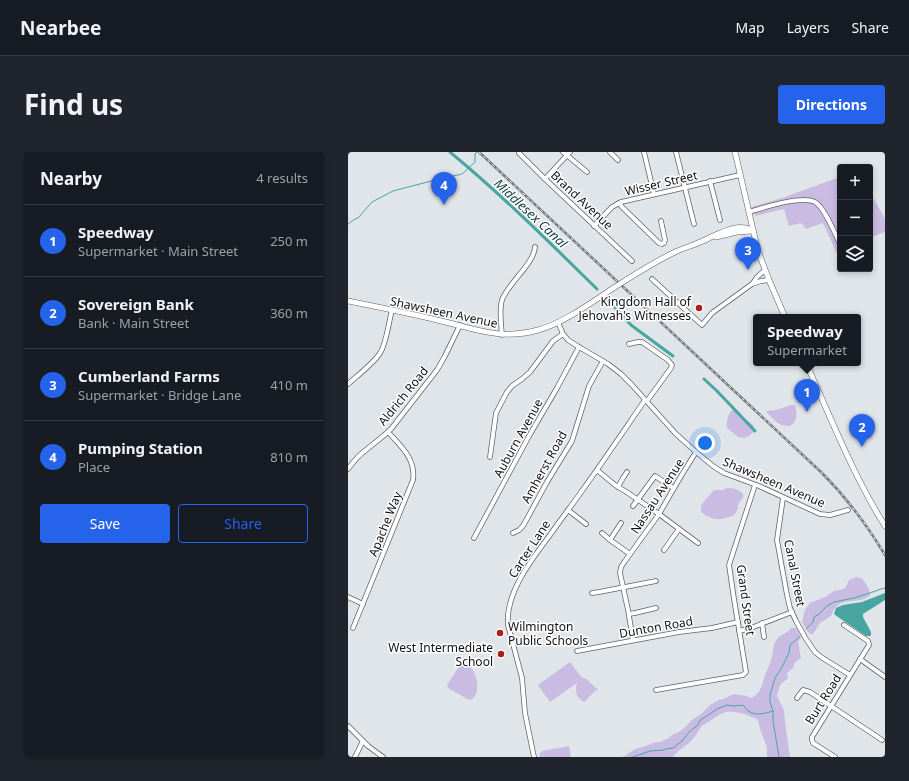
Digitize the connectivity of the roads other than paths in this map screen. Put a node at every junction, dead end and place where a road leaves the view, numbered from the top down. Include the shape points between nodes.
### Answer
1 (610, 152) edge
2 (644, 152) edge
3 (676, 152) edge
4 (735, 152) edge
5 (519, 153) dead end
6 (567, 153) edge
7 (618, 160) dead end
8 (587, 172) dead end
9 (740, 174) junction
10 (545, 179) junction
11 (710, 182) junction
12 (685, 187) junction
13 (654, 194) junction
14 (619, 203) junction
15 (749, 212) junction
16 (720, 220) dead end
17 (660, 221) dead end
18 (694, 224) dead end
19 (594, 226) junction
20 (735, 228) junction
21 (753, 231) junction
22 (709, 238) junction
23 (837, 238) edge
24 (535, 247) dead end
25 (632, 261) dead end
26 (765, 270) junction
27 (652, 279) dead end
28 (769, 280) junction
29 (752, 284) junction
30 (348, 302) edge
31 (392, 310) junction
32 (784, 314) edge
33 (558, 322) junction
34 (460, 325) junction
35 (563, 334) junction
36 (502, 335) junction
37 (629, 344) dead end
38 (579, 347) junction
39 (603, 361) junction
40 (807, 366) edge
41 (348, 384) edge
42 (646, 401) junction
43 (388, 432) junction
44 (696, 452) junction
45 (490, 457) dead end
46 (348, 469) edge
47 (597, 470) junction
48 (627, 472) dead end
49 (755, 485) junction
50 (618, 487) junction
51 (673, 488) junction
52 (783, 498) junction
53 (638, 499) junction
54 (633, 506) dead end
55 (568, 510) junction
56 (848, 510) dead end
57 (659, 514) junction
58 (621, 523) dead end
59 (586, 524) dead end
60 (885, 526) edge
61 (679, 529) junction
62 (513, 533) dead end
63 (602, 533) dead end
64 (474, 538) dead end
65 (610, 540) junction
66 (698, 543) dead end
67 (664, 550) dead end
68 (630, 554) junction
69 (656, 581) dead end
70 (623, 588) junction
71 (592, 593) dead end
72 (348, 597) edge
73 (363, 604) junction
74 (656, 608) dead end
75 (792, 612) junction
76 (629, 614) junction
77 (738, 622) junction
78 (762, 623) junction
79 (844, 625) dead end
80 (353, 628) dead end
81 (740, 631) junction
82 (764, 637) dead end
83 (633, 640) junction
84 (577, 651) dead end
85 (860, 659) junction
86 (850, 675) junction
87 (885, 677) edge
88 (656, 690) dead end
89 (797, 698) dead end
90 (831, 706) junction
91 (348, 726) edge
92 (882, 740) dead end
93 (363, 742) junction
94 (829, 756) edge
95 (355, 757) edge
96 (383, 757) edge
97 (534, 757) edge
98 (835, 757) edge

1 - 7 street
2 - 13 street
3 - 12 street
4 - 9 main road
5 - 10 street, Brand Avenue
6 - 8 street
6 - 10 street
9 - 11 street, Wisser Street
9 - 15 main road
10 - 19 street, Brand Avenue
11 - 12 street, Wisser Street
11 - 16 street
12 - 13 street, Wisser Street
12 - 18 street
13 - 14 street, Wisser Street
14 - 17 street via 663,244 665,238
14 - 19 street, Wisser Street
15 - 20 main road via 745,223
15 - 21 main road
15 - 23 street via 791,201 816,203
19 - 25 street, Brand Avenue
20 - 21 main road
20 - 22 main road
21 - 22 main road
21 - 26 main road
22 - 33 main road, bridge via 669,255
24 - 36 street via 533,256 503,298
26 - 28 main road
26 - 29 street
27 - 29 street via 702,325 712,313
28 - 29 street
28 - 32 main road
30 - 31 main road, Shawsheen Avenue
31 - 34 main road, Shawsheen Avenue
31 - 41 street via 380,354
33 - 35 street, Shawsheen Avenue
33 - 36 main road, Shawsheen Avenue via 543,329
34 - 36 main road, Shawsheen Avenue
34 - 43 street, Aldrich Road via 437,370
35 - 38 street, Shawsheen Avenue
35 - 45 street via 553,341 530,372 507,392 496,413
37 - 42 street, Carter Lane via 643,343 672,365
38 - 39 street, Shawsheen Avenue
38 - 64 street, Auburn Avenue
39 - 42 street, Shawsheen Avenue via 625,377
39 - 62 street, Amherst Road via 589,386 572,441 523,526
40 - 60 main road via 852,466
42 - 44 street, Shawsheen Avenue
42 - 47 street, Carter Lane
43 - 46 street, Aldrich Road via 362,452
43 - 73 street, Apache Way via 410,458 414,477
44 - 49 street, Shawsheen Avenue via 720,471
44 - 51 street, Nassau Avenue
47 - 50 street
47 - 55 street, Carter Lane
48 - 50 street
49 - 52 street, Shawsheen Avenue
49 - 77 street, Grand Street via 729,565
50 - 53 street
51 - 53 street via 655,476
51 - 57 street, Nassau Avenue
52 - 56 street, Shawsheen Avenue via 820,514 830,515
52 - 75 street, Canal Street via 778,542
53 - 54 street
53 - 57 street
55 - 59 street
55 - 97 street, Carter Lane via 523,574 508,613 508,625 522,678 525,713
57 - 61 street
57 - 68 street, Nassau Avenue
58 - 65 street
61 - 66 street
61 - 67 street
63 - 65 street
65 - 68 street
68 - 70 street, Nassau Avenue via 621,570
69 - 70 street
70 - 71 street
70 - 76 street, Nassau Avenue
72 - 73 street
73 - 80 street, Apache Way
74 - 76 street
75 - 78 street
75 - 86 street, Canal Street via 814,652
76 - 83 street, Nassau Avenue
77 - 81 street, Grand Street
77 - 83 street, Dunton Road
78 - 81 street
78 - 82 street
79 - 85 street, Burt Road via 868,641 869,646
81 - 88 street, Grand Street via 746,673
83 - 84 street, Dunton Road
85 - 86 street, Burt Road
85 - 87 street
86 - 90 street, Burt Road
89 - 90 street via 803,690
90 - 92 street
90 - 94 street, Burt Road via 812,739 812,742
91 - 93 street
93 - 95 street
93 - 96 street
94 - 98 street, Burt Road

